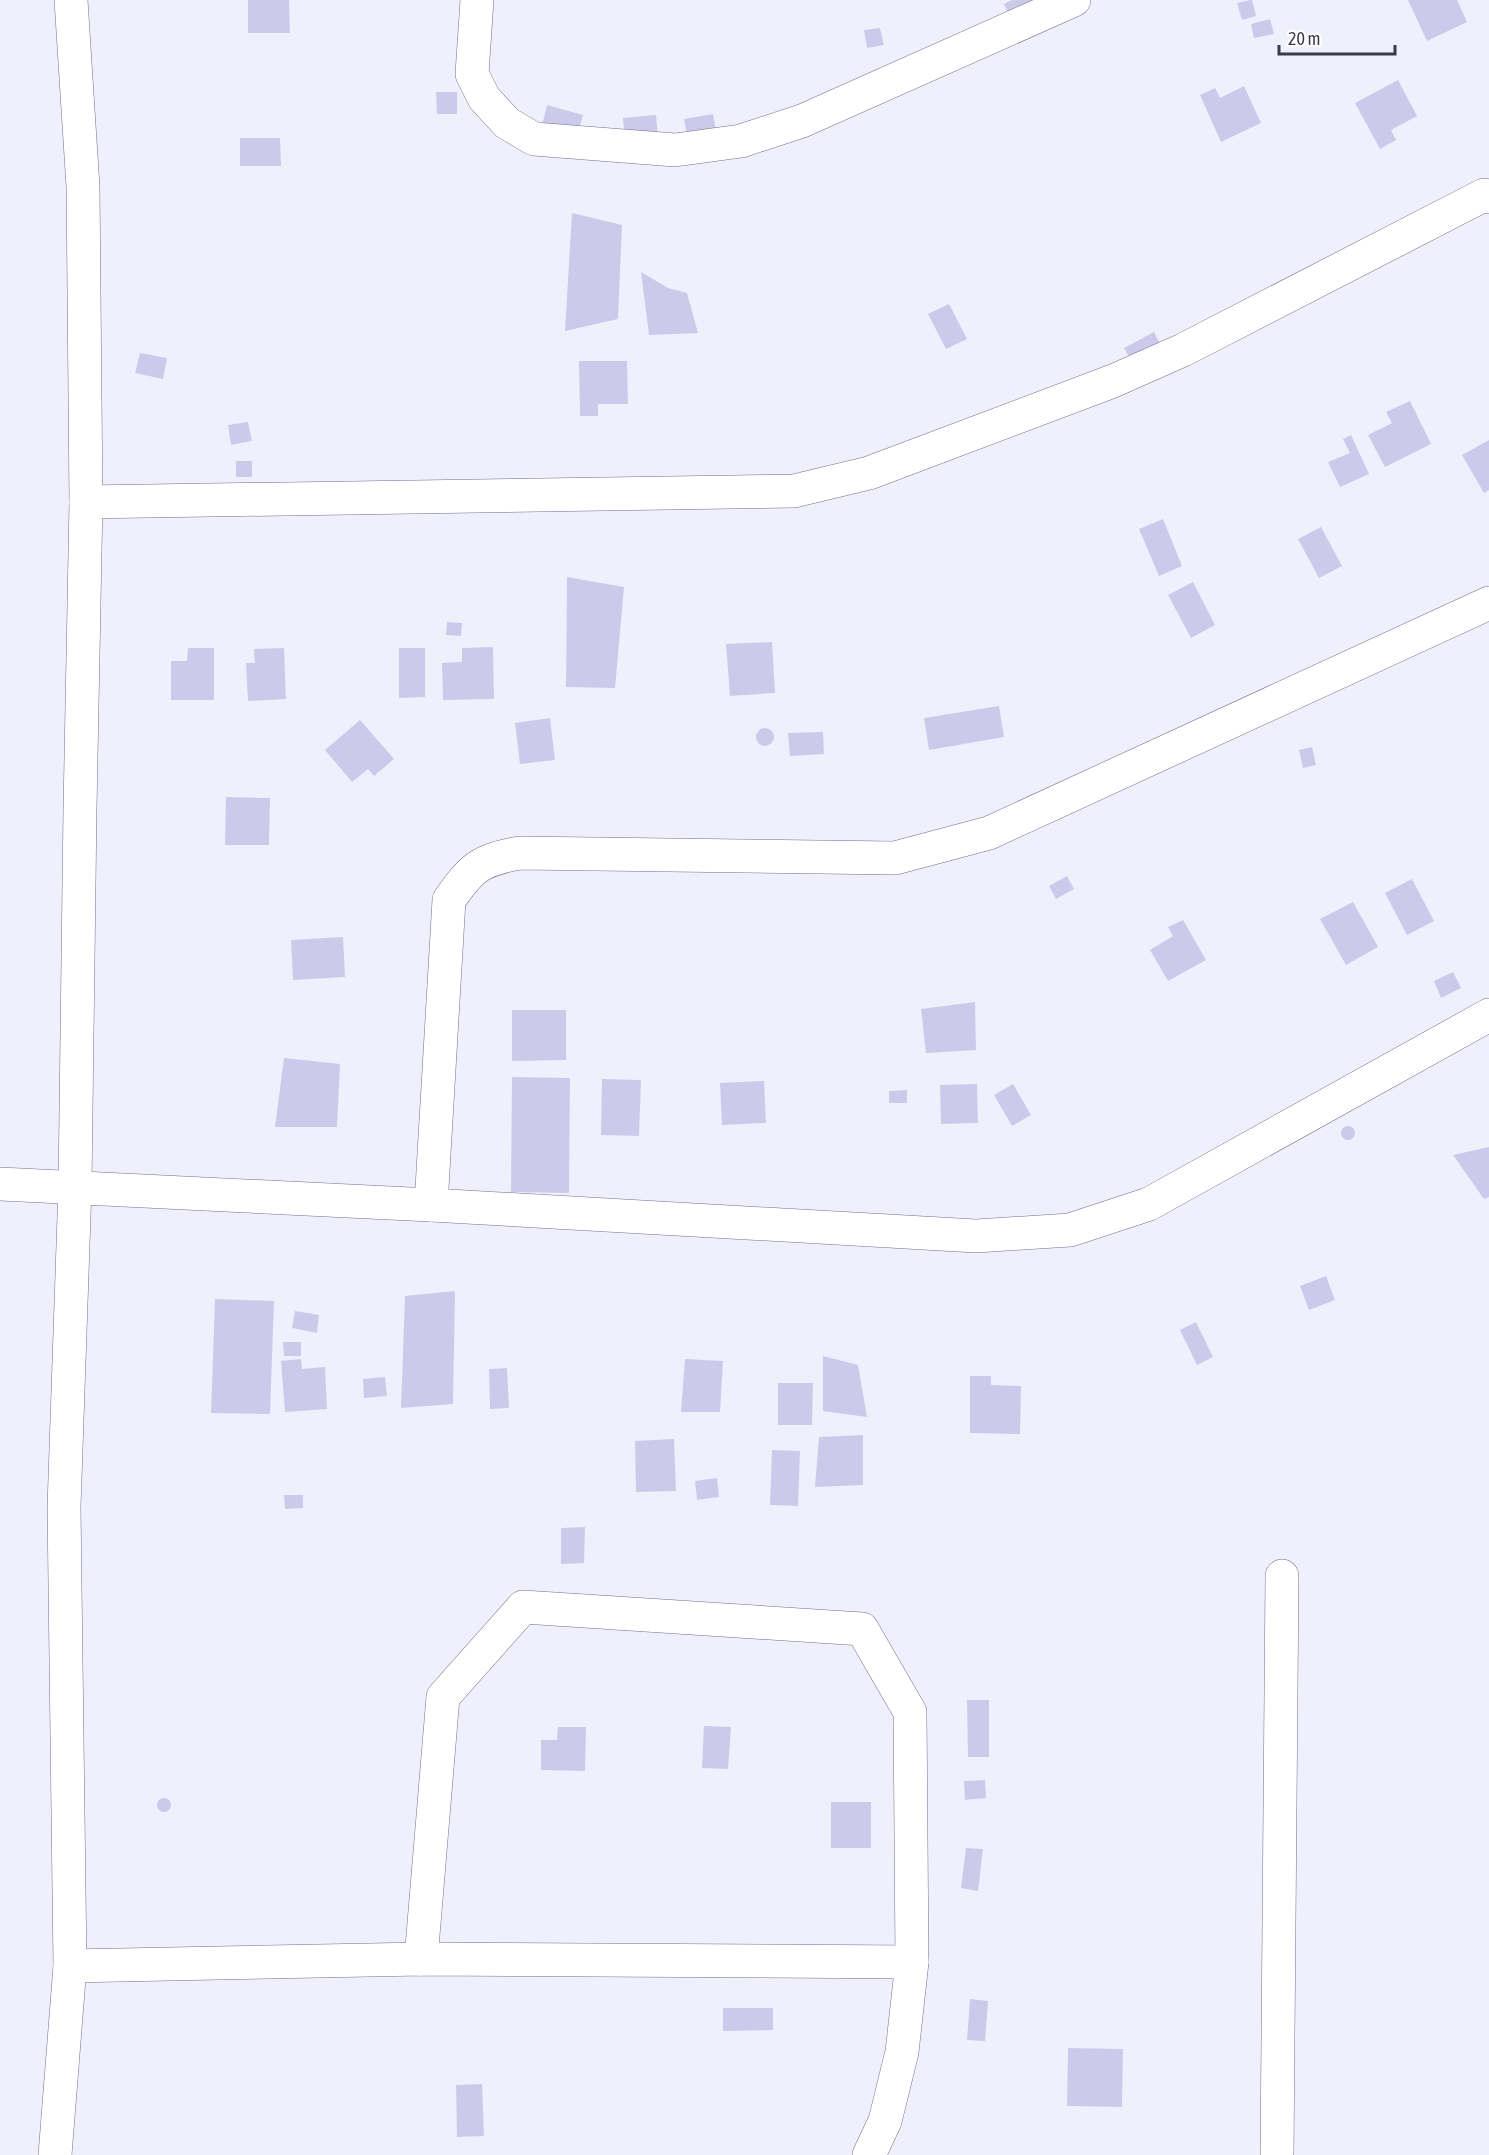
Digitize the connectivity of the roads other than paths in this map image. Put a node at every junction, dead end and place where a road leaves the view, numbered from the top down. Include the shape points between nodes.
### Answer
1 (71, 0) edge
2 (477, 0) edge
3 (1074, 0) edge
4 (1489, 197) edge
5 (86, 502) junction
6 (1489, 603) edge
7 (1489, 1015) edge
8 (0, 1184) edge
9 (75, 1187) junction
10 (431, 1205) junction
11 (1282, 1576) dead end
12 (422, 1959) junction
13 (912, 1962) junction
14 (70, 1966) junction
15 (55, 2155) edge
16 (868, 2155) edge
17 (1277, 2155) edge

1 - 5 street via 83,187
2 - 3 street via 472,74 484,98 507,123 534,139 675,150 741,141 802,121
4 - 5 street via 1484,195 1183,350 1113,381 869,473 794,490
5 - 9 street
6 - 10 street via 989,833 895,858 520,853 493,858 467,875 450,900
7 - 10 street via 1149,1204 1070,1230 976,1236
8 - 9 street
9 - 10 street
9 - 14 street via 64,1507
11 - 17 street
12 - 13 street
12 - 13 street via 443,1697 523,1607 862,1629 910,1712
12 - 14 street
13 - 16 street via 902,2052 885,2121
14 - 15 street

